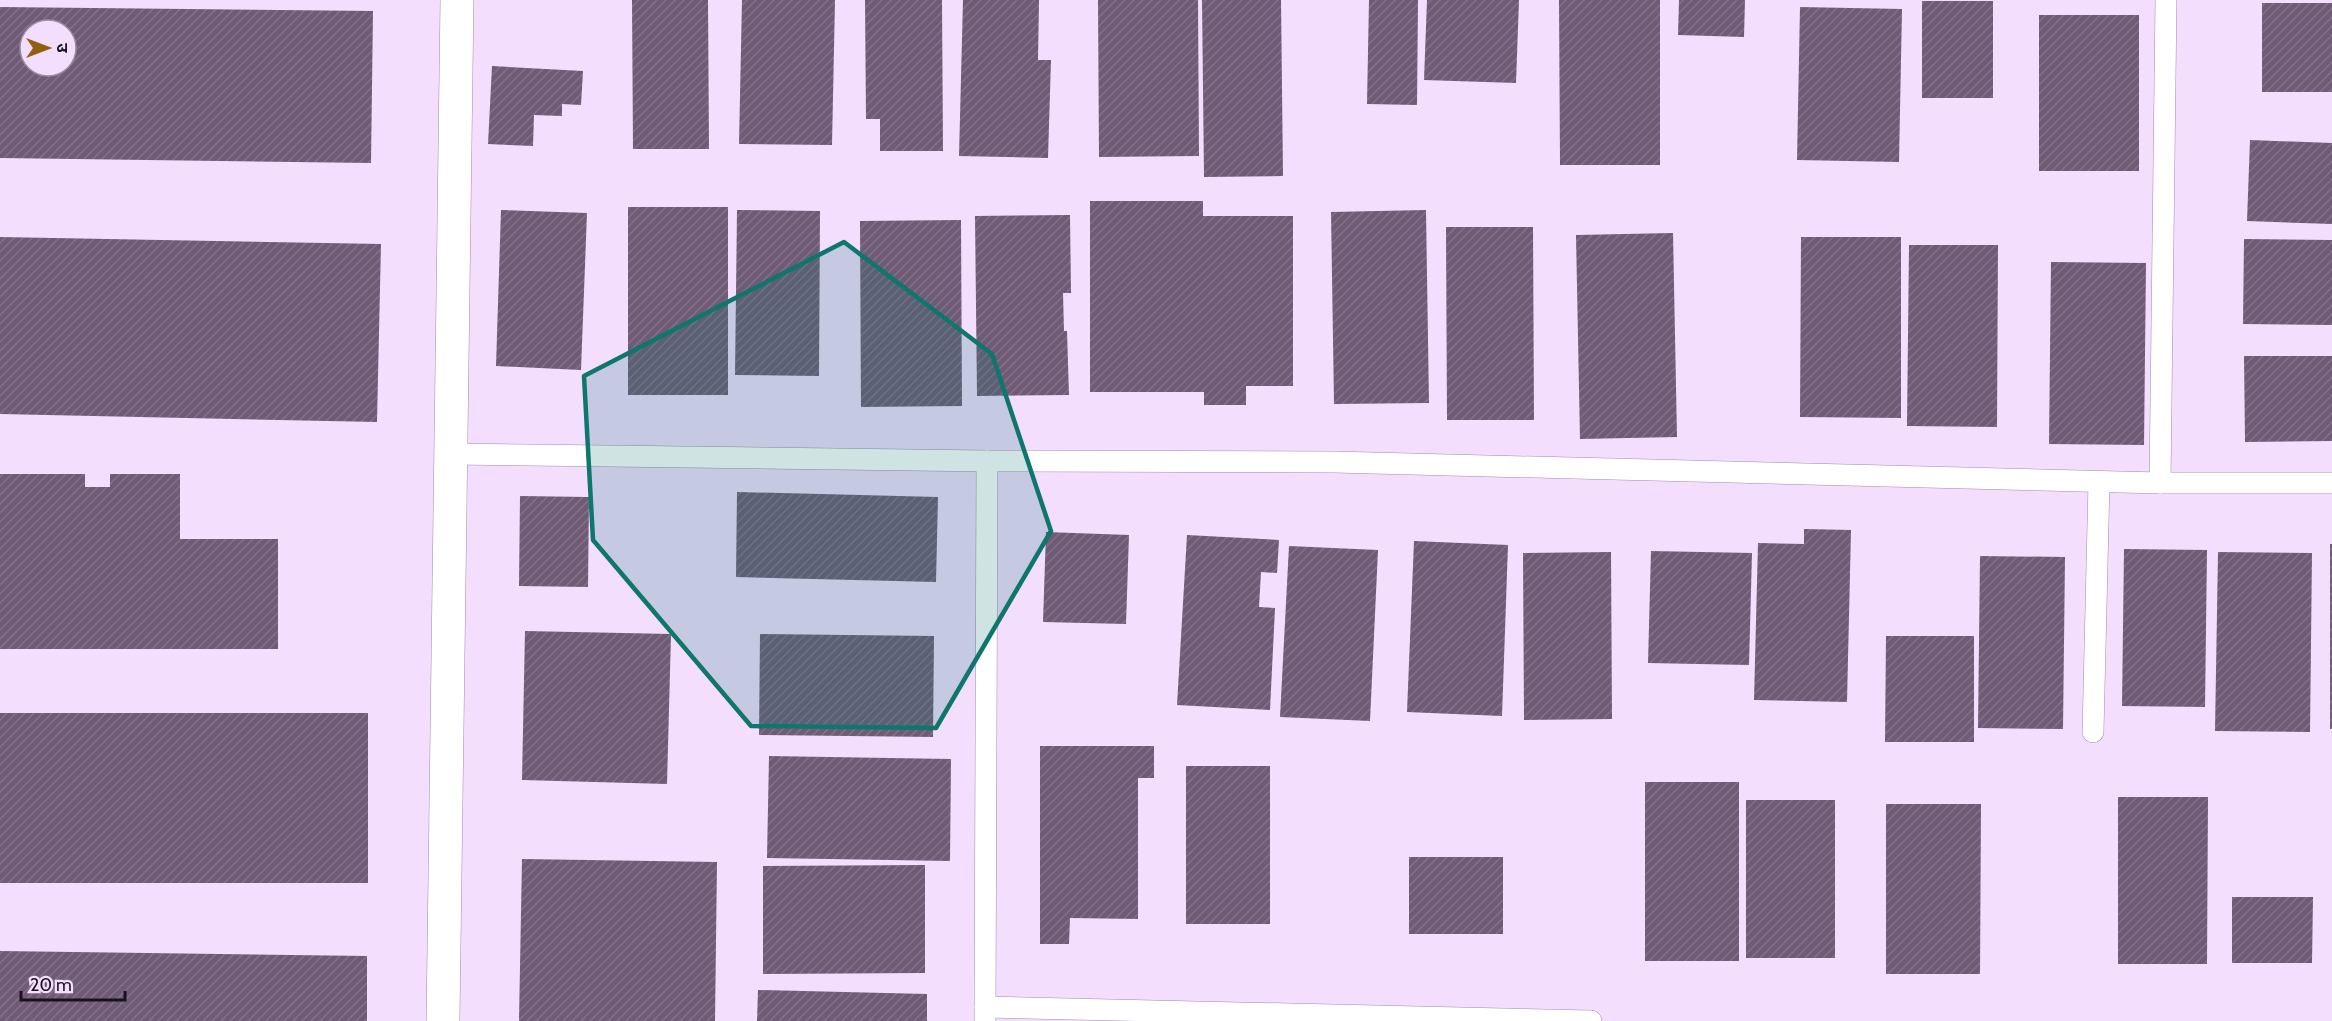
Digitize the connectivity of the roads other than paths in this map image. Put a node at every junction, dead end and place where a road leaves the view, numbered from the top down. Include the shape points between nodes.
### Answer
1 (457, 0) edge
2 (2166, 0) edge
3 (453, 454) junction
4 (987, 461) junction
5 (2099, 482) junction
6 (2160, 483) junction
7 (2332, 483) edge
8 (2093, 732) dead end
9 (985, 1014) edge
10 (443, 1021) edge
11 (1532, 1021) edge
12 (1591, 1021) edge

1 - 3 street
2 - 6 lane
3 - 4 lane
3 - 10 street
4 - 5 lane via 1334,462
4 - 9 lane
5 - 6 lane
5 - 8 lane
6 - 7 lane
9 - 11 lane
11 - 12 lane

